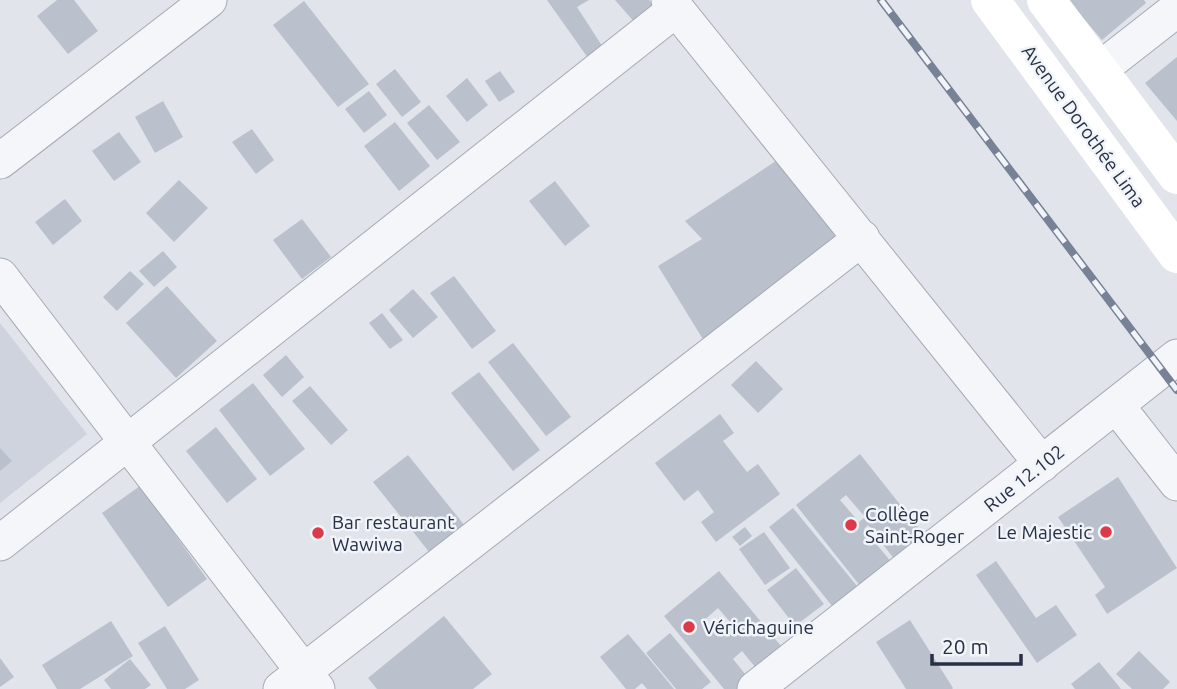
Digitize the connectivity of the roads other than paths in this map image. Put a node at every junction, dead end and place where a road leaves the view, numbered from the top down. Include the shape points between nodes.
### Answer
1 (208, 0) edge
2 (990, 0) edge
3 (1046, 0) edge
4 (672, 4) edge
5 (1177, 9) edge
6 (1099, 70) junction
7 (0, 161) edge
8 (1177, 175) edge
9 (862, 238) junction
10 (1177, 254) edge
11 (0, 276) edge
12 (1169, 363) edge
13 (1116, 405) junction
14 (128, 443) junction
15 (1042, 464) junction
16 (1177, 483) edge
17 (0, 543) edge
18 (300, 683) edge
19 (755, 689) edge

1 - 7 street
2 - 10 main road, Avenue Dorothée Lima
3 - 6 main road
4 - 9 street
4 - 14 street
5 - 6 street
6 - 8 main road
9 - 15 street
9 - 18 street
11 - 14 street
12 - 13 street, Rue 12.102
13 - 15 street, Rue 12.102
13 - 16 street
14 - 17 street
14 - 18 street
15 - 19 street, Rue 12.102

